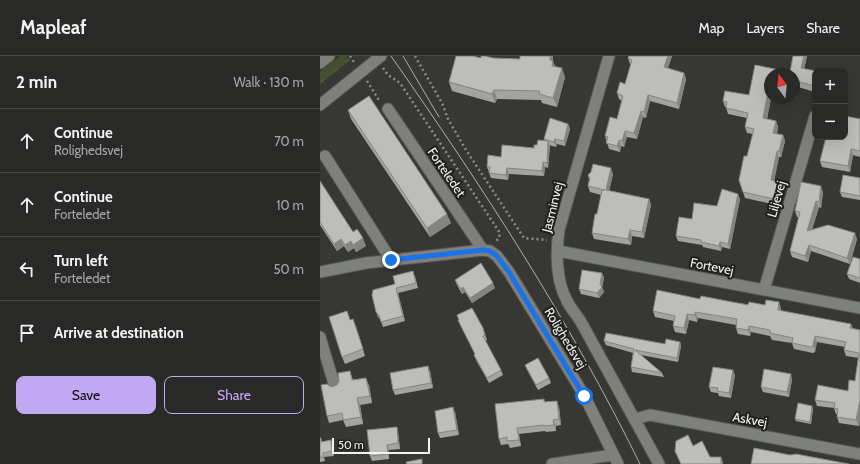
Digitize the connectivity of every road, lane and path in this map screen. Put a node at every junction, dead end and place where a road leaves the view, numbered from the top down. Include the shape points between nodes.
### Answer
1 (329, 56) edge
2 (415, 56) edge
3 (609, 56) edge
4 (379, 58) edge
5 (320, 63) edge
6 (360, 72) junction
7 (320, 105) edge
8 (388, 109) joint
9 (812, 126) edge
10 (325, 156) dead end
11 (558, 246) junction
12 (483, 250) junction
13 (497, 256) junction
14 (391, 260) junction
15 (320, 272) edge
16 (764, 290) junction
17 (860, 308) edge
18 (320, 336) edge
19 (335, 387) edge
20 (635, 419) junction
21 (860, 454) edge
22 (615, 459) edge
23 (552, 464) edge
24 (659, 464) edge

1 - 5 street
2 - 11 path via 466,150 524,238
3 - 11 street, Jasminvej via 566,205
4 - 6 street
4 - 13 path via 388,75 400,83 500,233 494,242 499,250
6 - 7 street
6 - 8 path via 380,102 377,104 382,111
8 - 12 street, Forteledet
9 - 16 street, Liljevej
10 - 14 street
11 - 16 street, Fortevej
11 - 20 street, Jasminvej via 560,282 567,302 582,322
12 - 13 street
12 - 14 street
13 - 22 street, Rolighedsvej via 584,396
14 - 15 street
16 - 17 street, Fortevej
18 - 19 street
20 - 21 street, Askvej via 650,415
20 - 24 street, Jasminvej
22 - 23 street

